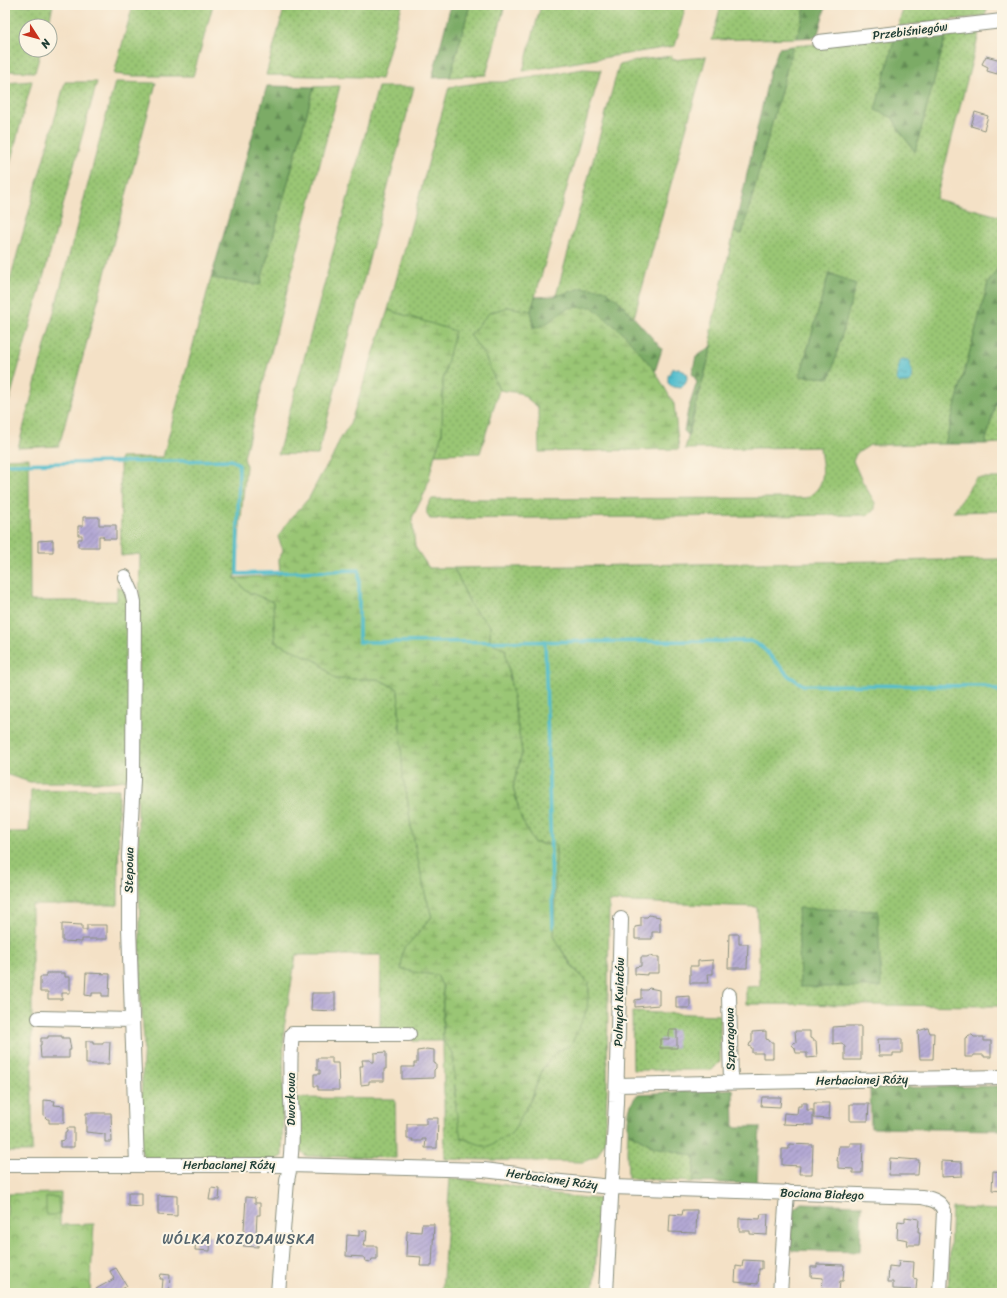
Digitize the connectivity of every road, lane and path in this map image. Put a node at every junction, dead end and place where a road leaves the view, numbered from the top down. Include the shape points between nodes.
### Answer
1 (1002, 21) edge
2 (819, 42) dead end
3 (125, 578) dead end
4 (621, 919) dead end
5 (729, 995) dead end
6 (39, 1018) dead end
7 (132, 1020) junction
8 (409, 1034) dead end
9 (1002, 1077) edge
10 (731, 1082) junction
11 (617, 1085) junction
12 (5, 1165) edge
13 (137, 1165) junction
14 (290, 1165) junction
15 (612, 1187) junction
16 (787, 1192) junction
17 (278, 1293) edge
18 (606, 1293) edge
19 (780, 1293) edge
20 (940, 1293) edge

1 - 2 street, Przebiśniegów
3 - 7 street, Stepowa via 132,593 134,607 133,780 129,856
4 - 11 street, Polnych Kwiatów
5 - 10 street, Szparagowa
6 - 7 street
7 - 13 street, Stepowa
8 - 14 street, Dworkowa via 292,1034
9 - 10 street, Herbacianej Róży
10 - 11 street, Herbacianej Róży
11 - 15 street, Herbacianej Róży
12 - 13 street, Herbacianej Róży
13 - 14 street, Herbacianej Róży
14 - 15 street, Herbacianej Róży via 484,1170
14 - 17 street, Dworkowa
15 - 16 street, Bociana Białego
15 - 18 street
16 - 19 street
16 - 20 street, Bociana Białego via 922,1197 939,1203 944,1211

